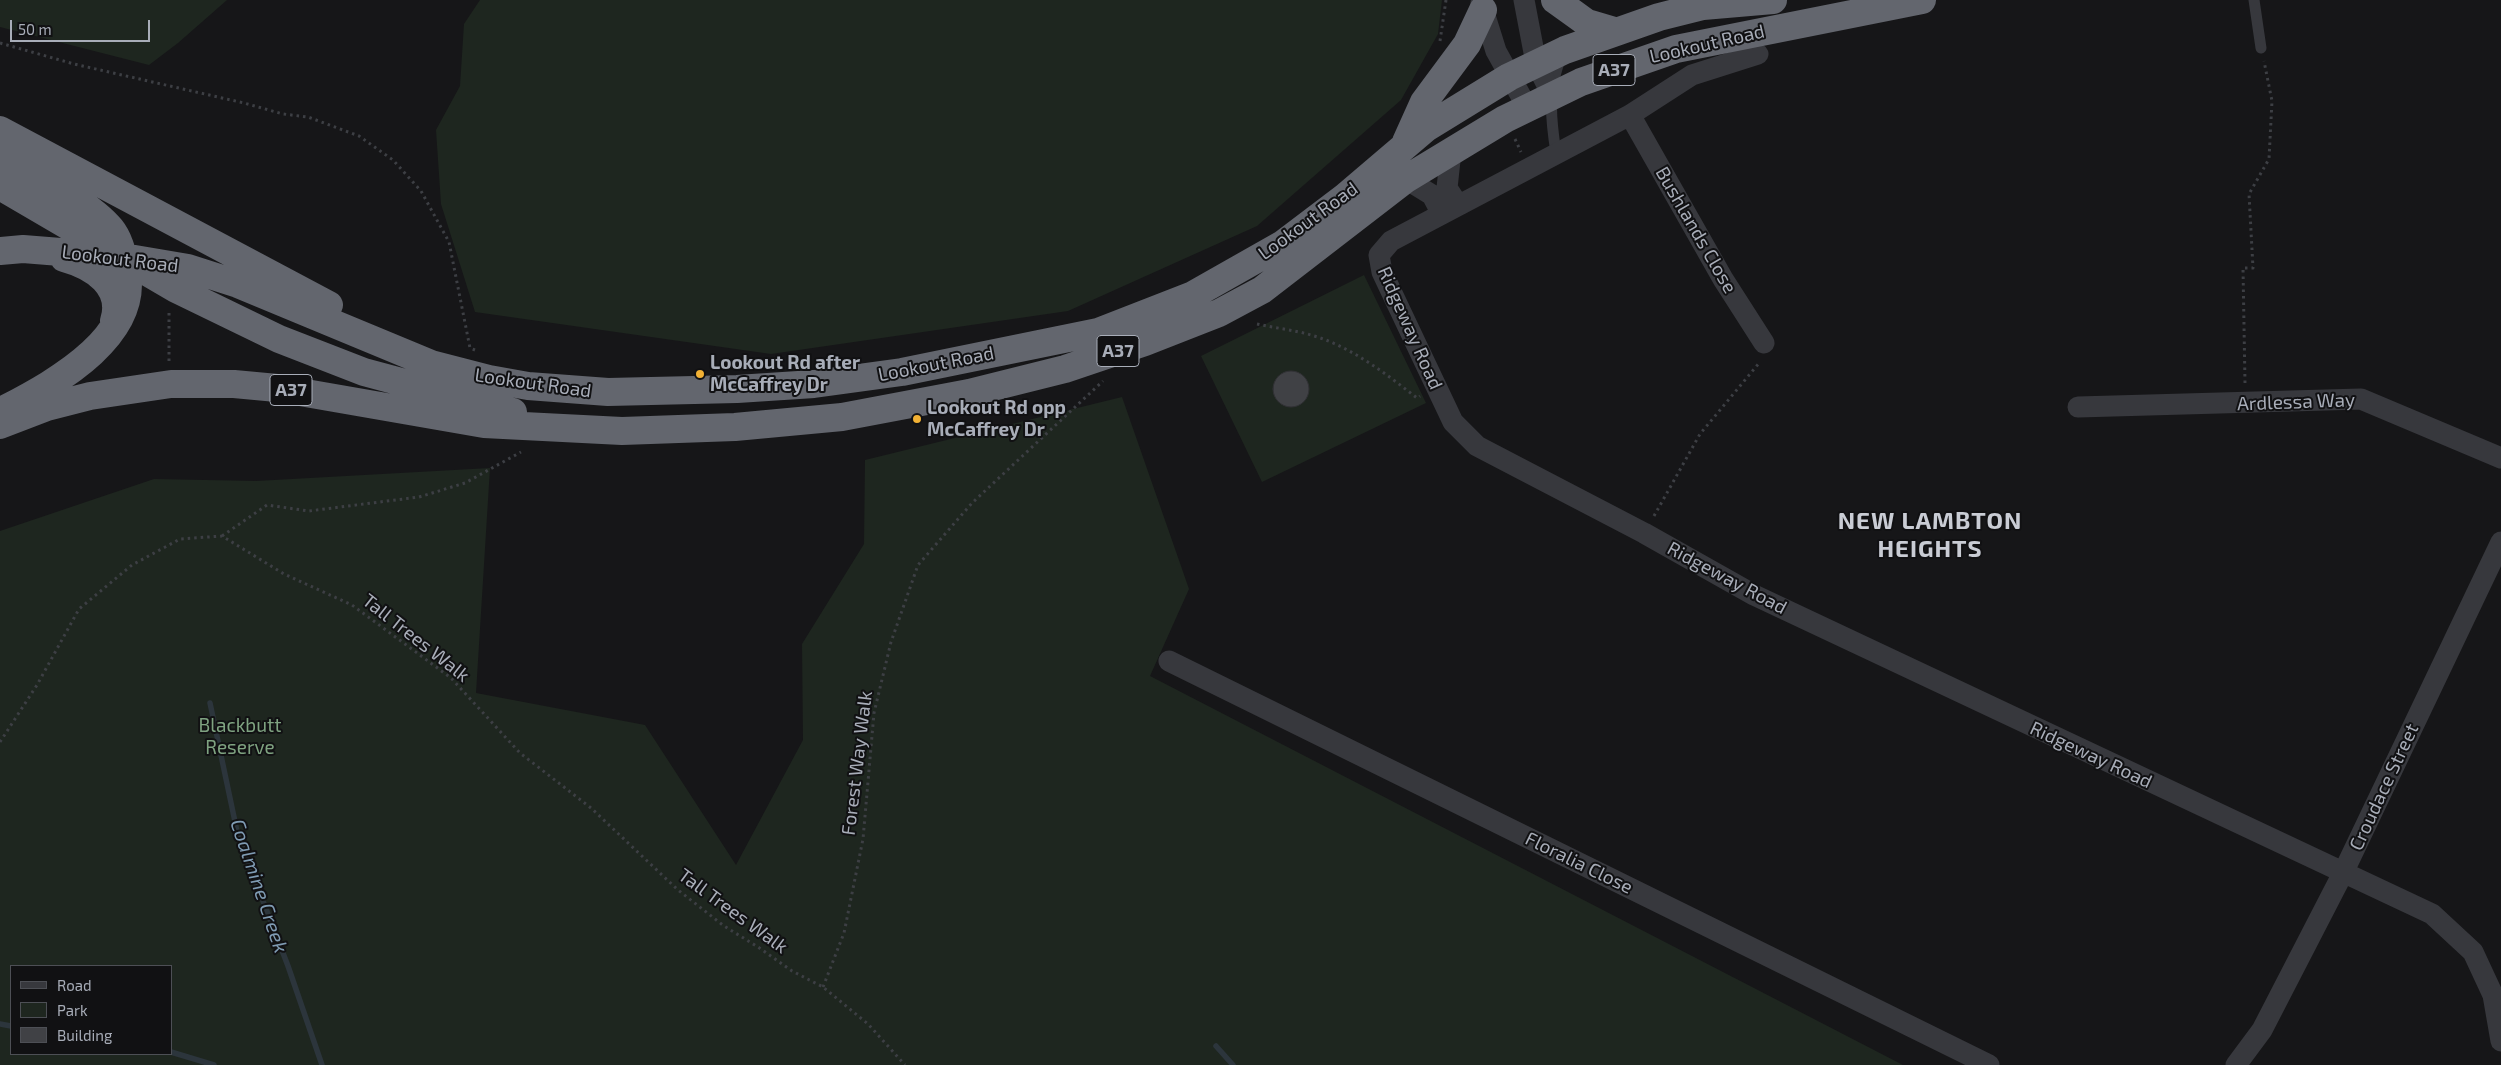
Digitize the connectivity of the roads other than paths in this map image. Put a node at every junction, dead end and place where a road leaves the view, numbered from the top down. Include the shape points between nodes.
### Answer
1 (1524, 0) edge
2 (1556, 0) edge
3 (1773, 0) edge
4 (1922, 0) edge
5 (2254, 0) edge
6 (1482, 5) edge
7 (1614, 31) junction
8 (2261, 48) road end
9 (1565, 50) junction
10 (1758, 54) dead end
11 (1536, 63) junction
12 (1509, 77) junction
13 (1552, 95) junction
14 (1527, 107) junction
15 (1630, 115) junction
16 (0, 130) edge
17 (1404, 146) junction
18 (1451, 151) junction
19 (1556, 153) junction
20 (0, 156) edge
21 (1406, 179) junction
22 (0, 186) edge
23 (1450, 210) junction
24 (12, 250) edge
25 (123, 256) junction
26 (110, 336) junction
27 (1760, 350) road end
28 (398, 352) junction
29 (2078, 407) dead end
30 (0, 412) edge
31 (0, 424) edge
32 (584, 430) junction
33 (2501, 458) edge
34 (2501, 542) edge
35 (1169, 661) dead end
36 (2343, 873) junction
37 (2501, 1041) edge
38 (1989, 1065) edge
39 (2236, 1065) edge

1 - 11 street
2 - 7 highway via 1588,23
3 - 7 highway, Lookout Road / A37 via 1703,6
4 - 13 highway, Lookout Road / A37 via 1676,49 1644,58
5 - 8 lane
6 - 12 street via 1496,51
6 - 17 highway via 1467,44 1424,102
7 - 9 highway, Lookout Road / A37
9 - 11 highway, Lookout Road / A37
9 - 13 lane via 1558,64
10 - 15 street, Ridgeway Road via 1692,75
11 - 12 highway, Lookout Road / A37
11 - 13 street
12 - 14 street
12 - 17 highway, Lookout Road / A37 via 1426,128
13 - 14 highway, Lookout Road / A37
13 - 19 lane via 1550,113
14 - 18 highway, Lookout Road / A37
15 - 19 street, Ridgeway Road
15 - 27 street, Bushlands Close
16 - 28 highway via 248,263 387,333
17 - 28 highway, Lookout Road / A37 via 1345,197 1275,248 1193,295 1098,332 902,372 814,384 697,390 567,391 489,379
18 - 21 highway, Lookout Road / A37
18 - 23 street via 1447,188
19 - 23 street, Ridgeway Road
20 - 25 highway via 92,212 110,229
21 - 23 street
21 - 32 highway, Lookout Road / A37 via 1262,290 1145,342 1065,368 969,393 842,417 735,427
22 - 25 highway
23 - 36 street, Ridgeway Road via 1390,241 1378,255 1382,272 1453,422 1477,446 1754,595
24 - 25 highway, Lookout Road
24 - 26 highway via 80,262 103,278 117,301
25 - 26 highway via 129,293 122,317
25 - 28 highway, Lookout Road via 188,268 238,284
25 - 32 highway via 176,289 227,315 356,369 432,392
26 - 30 highway via 60,376
29 - 33 street, Ardlessa Way via 2361,399
31 - 32 highway, Lookout Road / A37 via 90,396 136,388 192,384 277,388 484,424
34 - 36 street, Croudace Street
35 - 38 street, Floralia Close
36 - 37 street, Ridgeway Road via 2432,914 2473,952 2493,995
36 - 39 street, Croudace Street via 2262,1030

